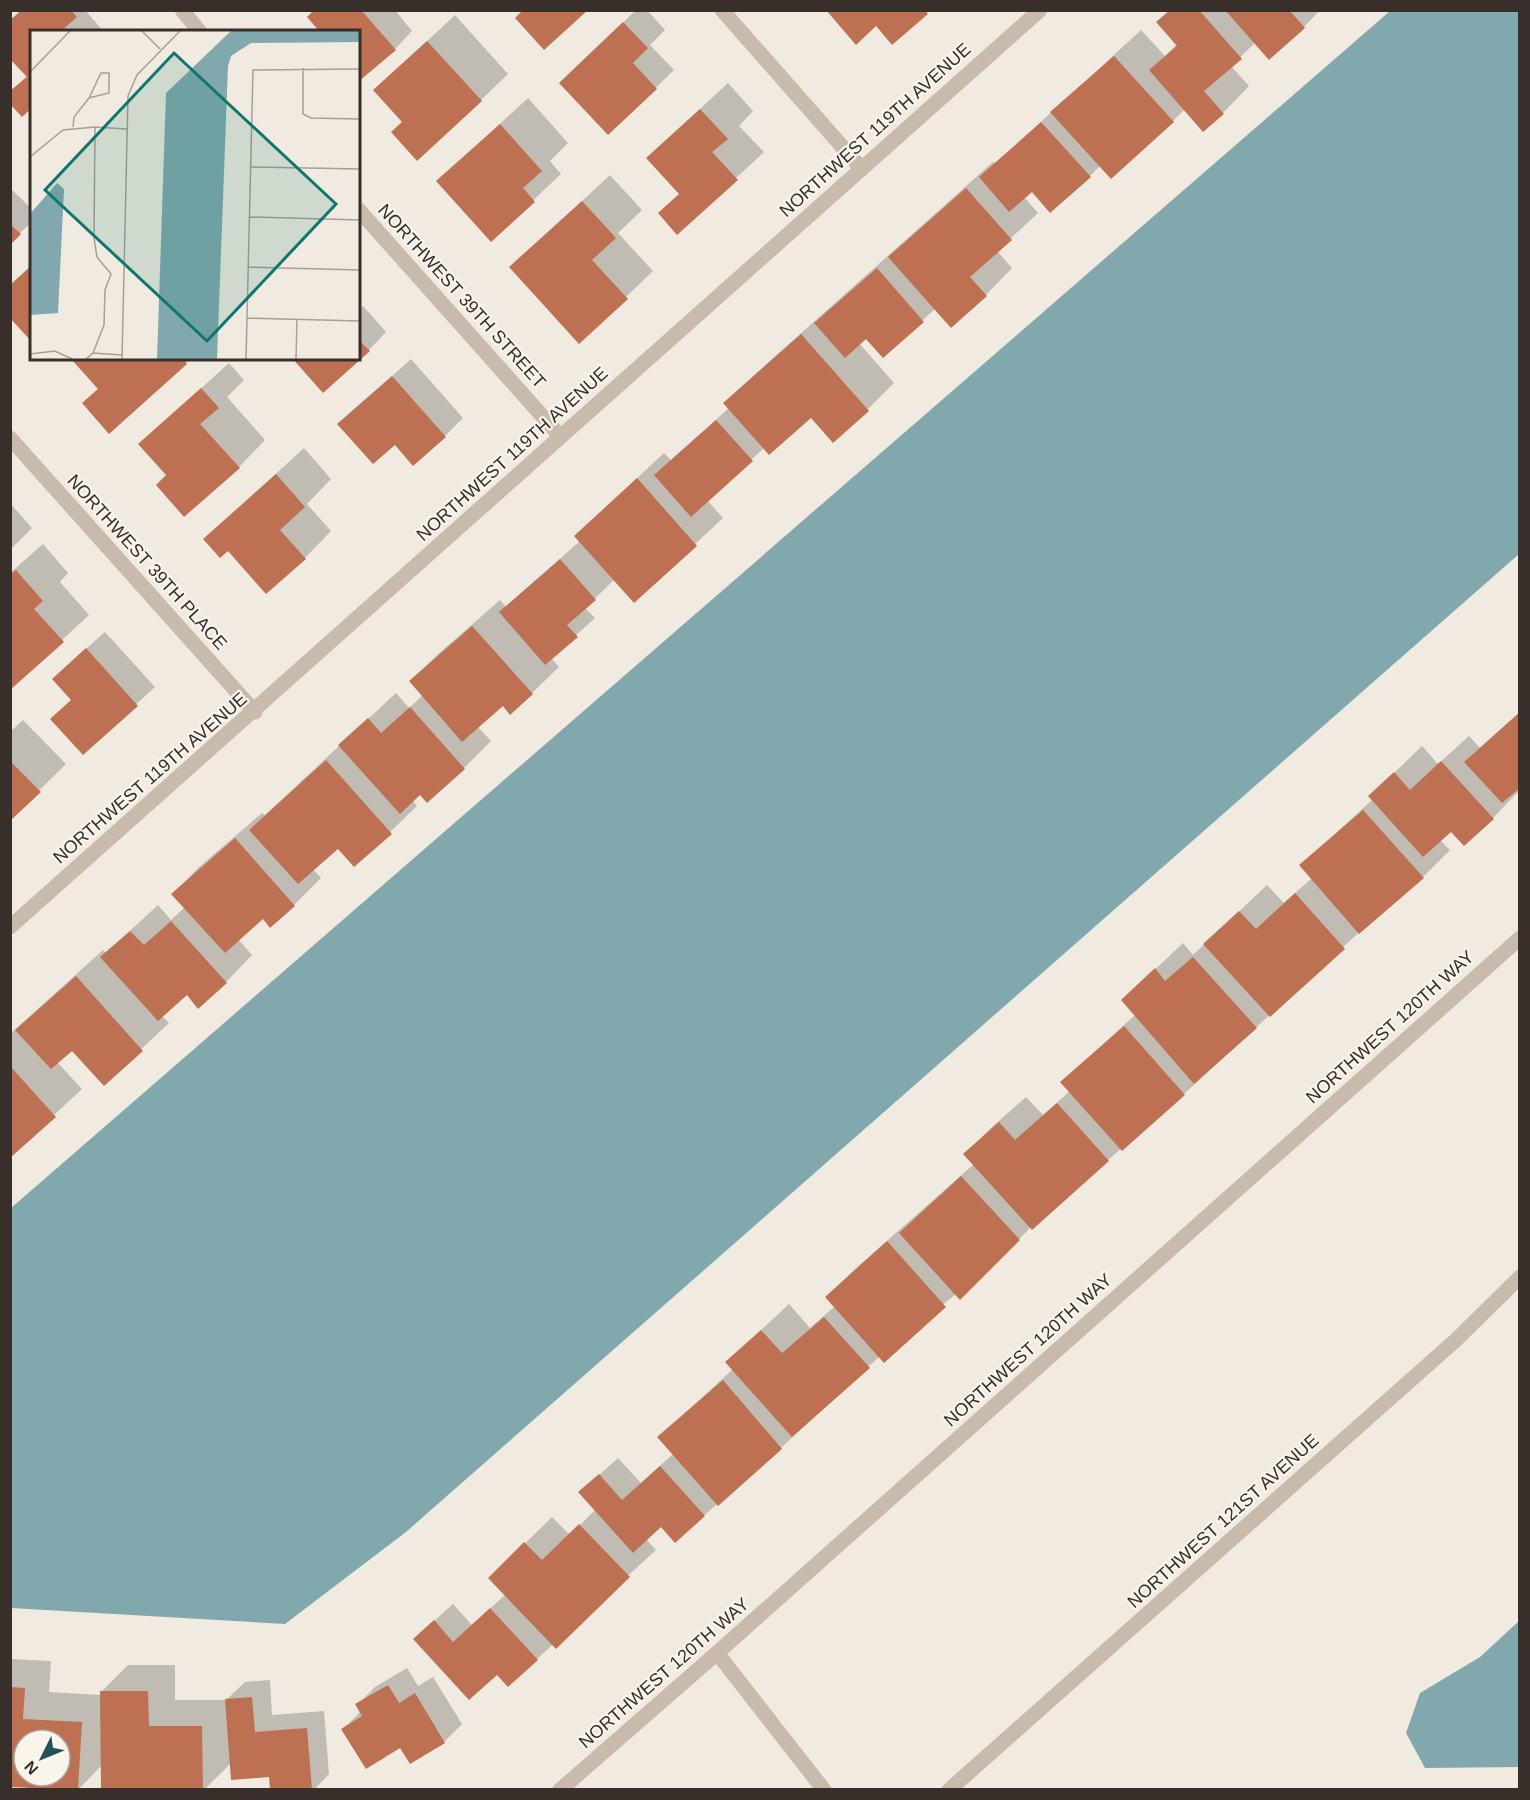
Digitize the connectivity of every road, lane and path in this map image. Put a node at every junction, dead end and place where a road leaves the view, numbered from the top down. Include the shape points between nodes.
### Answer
1 (182, 10) edge
2 (722, 10) edge
3 (1040, 10) edge
4 (198, 30) edge
5 (861, 168) junction
6 (360, 211) edge
7 (561, 436) junction
8 (10, 438) edge
9 (255, 712) junction
10 (10, 927) edge
11 (1520, 938) edge
12 (1520, 1277) edge
13 (717, 1653) junction
14 (560, 1790) edge
15 (824, 1790) edge
16 (949, 1790) edge

1 - 4 street
2 - 5 street
3 - 5 street, NORTHWEST 119TH AVENUE
5 - 7 street, NORTHWEST 119TH AVENUE
6 - 7 street, NORTHWEST 39TH STREET
7 - 9 street, NORTHWEST 119TH AVENUE
8 - 9 street, NORTHWEST 39TH PLACE
9 - 10 street, NORTHWEST 119TH AVENUE
11 - 13 street, NORTHWEST 120TH WAY
12 - 16 street, NORTHWEST 121ST AVENUE via 1457,1339
13 - 14 street, NORTHWEST 120TH WAY
13 - 15 street

